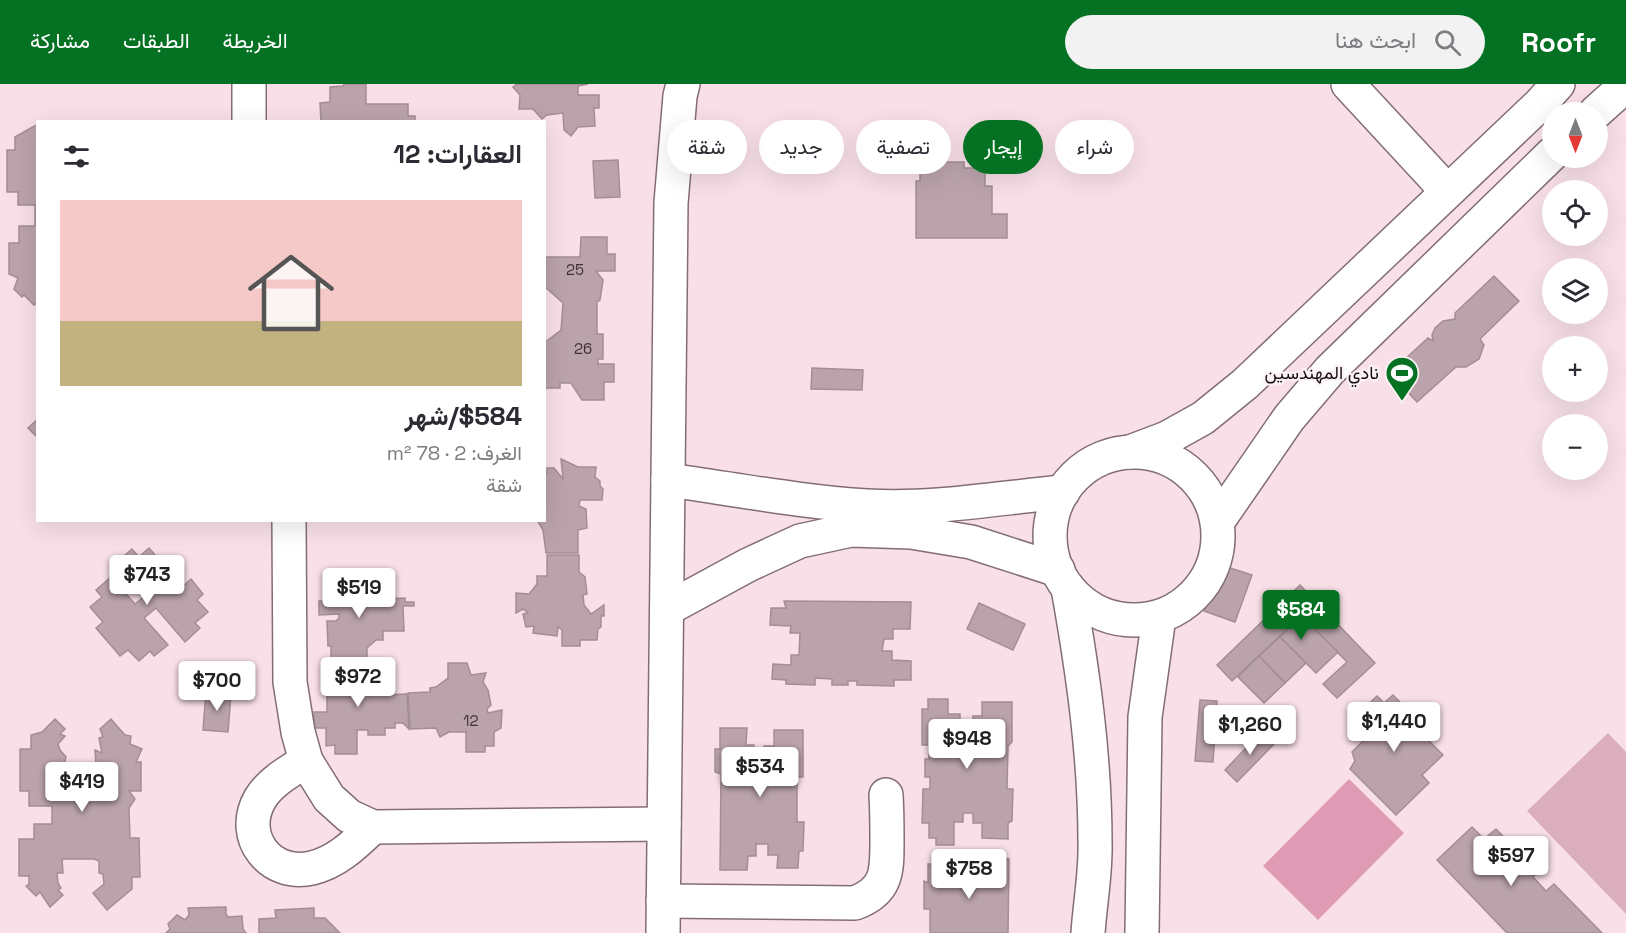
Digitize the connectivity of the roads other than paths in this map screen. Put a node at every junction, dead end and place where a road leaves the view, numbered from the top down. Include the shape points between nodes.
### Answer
1 (249, 84) edge
2 (683, 84) edge
3 (1348, 84) edge
4 (1558, 84) edge
5 (1626, 85) edge
6 (1607, 102) edge
7 (249, 120) edge
8 (1542, 164) edge
9 (1448, 191) junction
10 (1130, 452) junction
11 (668, 480) junction
12 (1063, 492) junction
13 (1218, 521) junction
14 (289, 522) edge
15 (1063, 579) junction
16 (667, 609) junction
17 (1159, 616) junction
18 (306, 761) junction
19 (886, 795) dead end
20 (664, 824) junction
21 (373, 827) junction
22 (663, 917) edge
23 (1088, 933) edge
24 (1143, 933) edge

1 - 7 street
2 - 11 street via 671,203
3 - 9 street
4 - 9 street
5 - 6 street
8 - 13 street via 1330,370 1289,418
9 - 10 street via 1245,384 1203,418
10 - 12 street via 1091,464
10 - 13 street via 1150,453 1187,470 1212,502
11 - 12 street via 868,506 936,506
11 - 16 street
12 - 15 street via 1050,531 1052,551
13 - 17 street via 1219,542 1206,580 1194,596
14 - 18 street via 290,682
15 - 16 street via 971,542 911,532 851,530 800,541 748,564
15 - 17 street via 1082,602 1100,613 1119,619
15 - 23 street via 1083,668 1094,772 1095,845
16 - 20 street
17 - 24 street via 1145,717
18 - 21 street via 329,798 349,816
18 - 21 street via 271,786 260,799 254,836 262,855 285,867 310,868 352,847
19 - 22 street via 887,867 879,888 865,900
20 - 21 street
20 - 22 street

